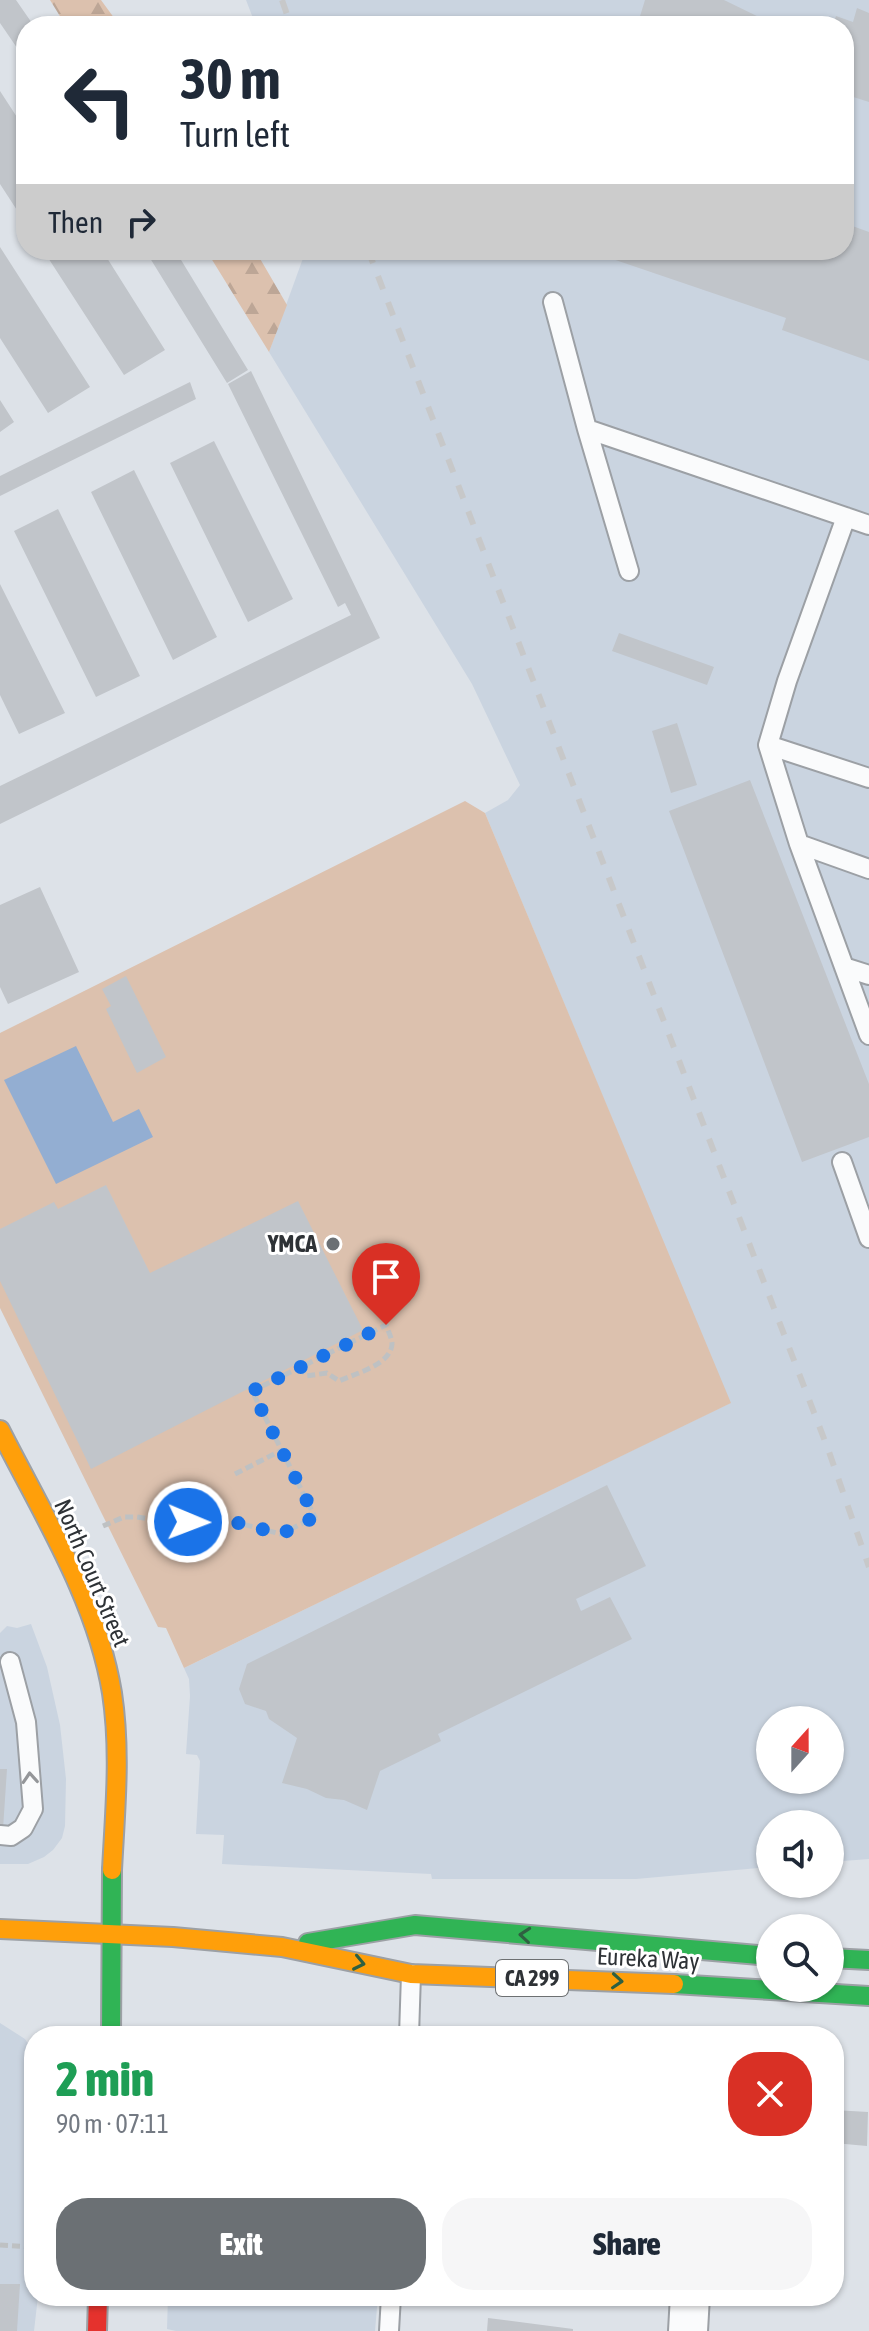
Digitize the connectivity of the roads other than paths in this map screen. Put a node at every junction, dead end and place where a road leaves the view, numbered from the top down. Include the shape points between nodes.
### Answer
1 (553, 302) dead end
2 (587, 429) junction
3 (846, 517) junction
4 (869, 525) edge
5 (629, 571) dead end
6 (768, 745) junction
7 (869, 778) edge
8 (799, 844) junction
9 (869, 869) edge
10 (844, 967) junction
11 (869, 975) edge
12 (869, 1035) edge
13 (842, 1162) dead end
14 (869, 1238) edge
15 (0, 1430) edge
16 (10, 1662) dead end
17 (0, 1835) edge
18 (0, 1929) edge
19 (111, 1934) junction
20 (282, 1947) junction
21 (756, 1955) edge
22 (844, 1959) edge
23 (869, 1960) edge
24 (411, 1974) junction
25 (869, 1996) edge
26 (111, 2026) edge
27 (409, 2026) edge
28 (98, 2306) edge
29 (390, 2306) edge
30 (689, 2306) edge
31 (97, 2331) edge
32 (389, 2331) edge
33 (688, 2331) edge

1 - 2 lane
2 - 3 lane
2 - 5 lane
3 - 4 lane
3 - 6 lane
6 - 7 lane
6 - 8 lane
8 - 9 lane
8 - 10 lane
10 - 11 lane
10 - 12 lane
13 - 14 lane
15 - 19 main road, North Court Street via 93,1624 107,1670 117,1778
17 -> 16 lane via 11,1836 23,1828 33,1809 26,1722
18 - 19 main road, Eureka Way / CA 299
19 - 20 main road, Eureka Way / CA 299
19 - 26 main road, North Court Street
21 -> 20 main road, Eureka Way / CA 299 via 415,1925
20 -> 24 main road, Eureka Way / CA 299
22 - 23 main road
24 -> 25 main road, Eureka Way / CA 299
24 - 27 lane
28 - 31 main road
29 - 32 lane
30 - 33 street

